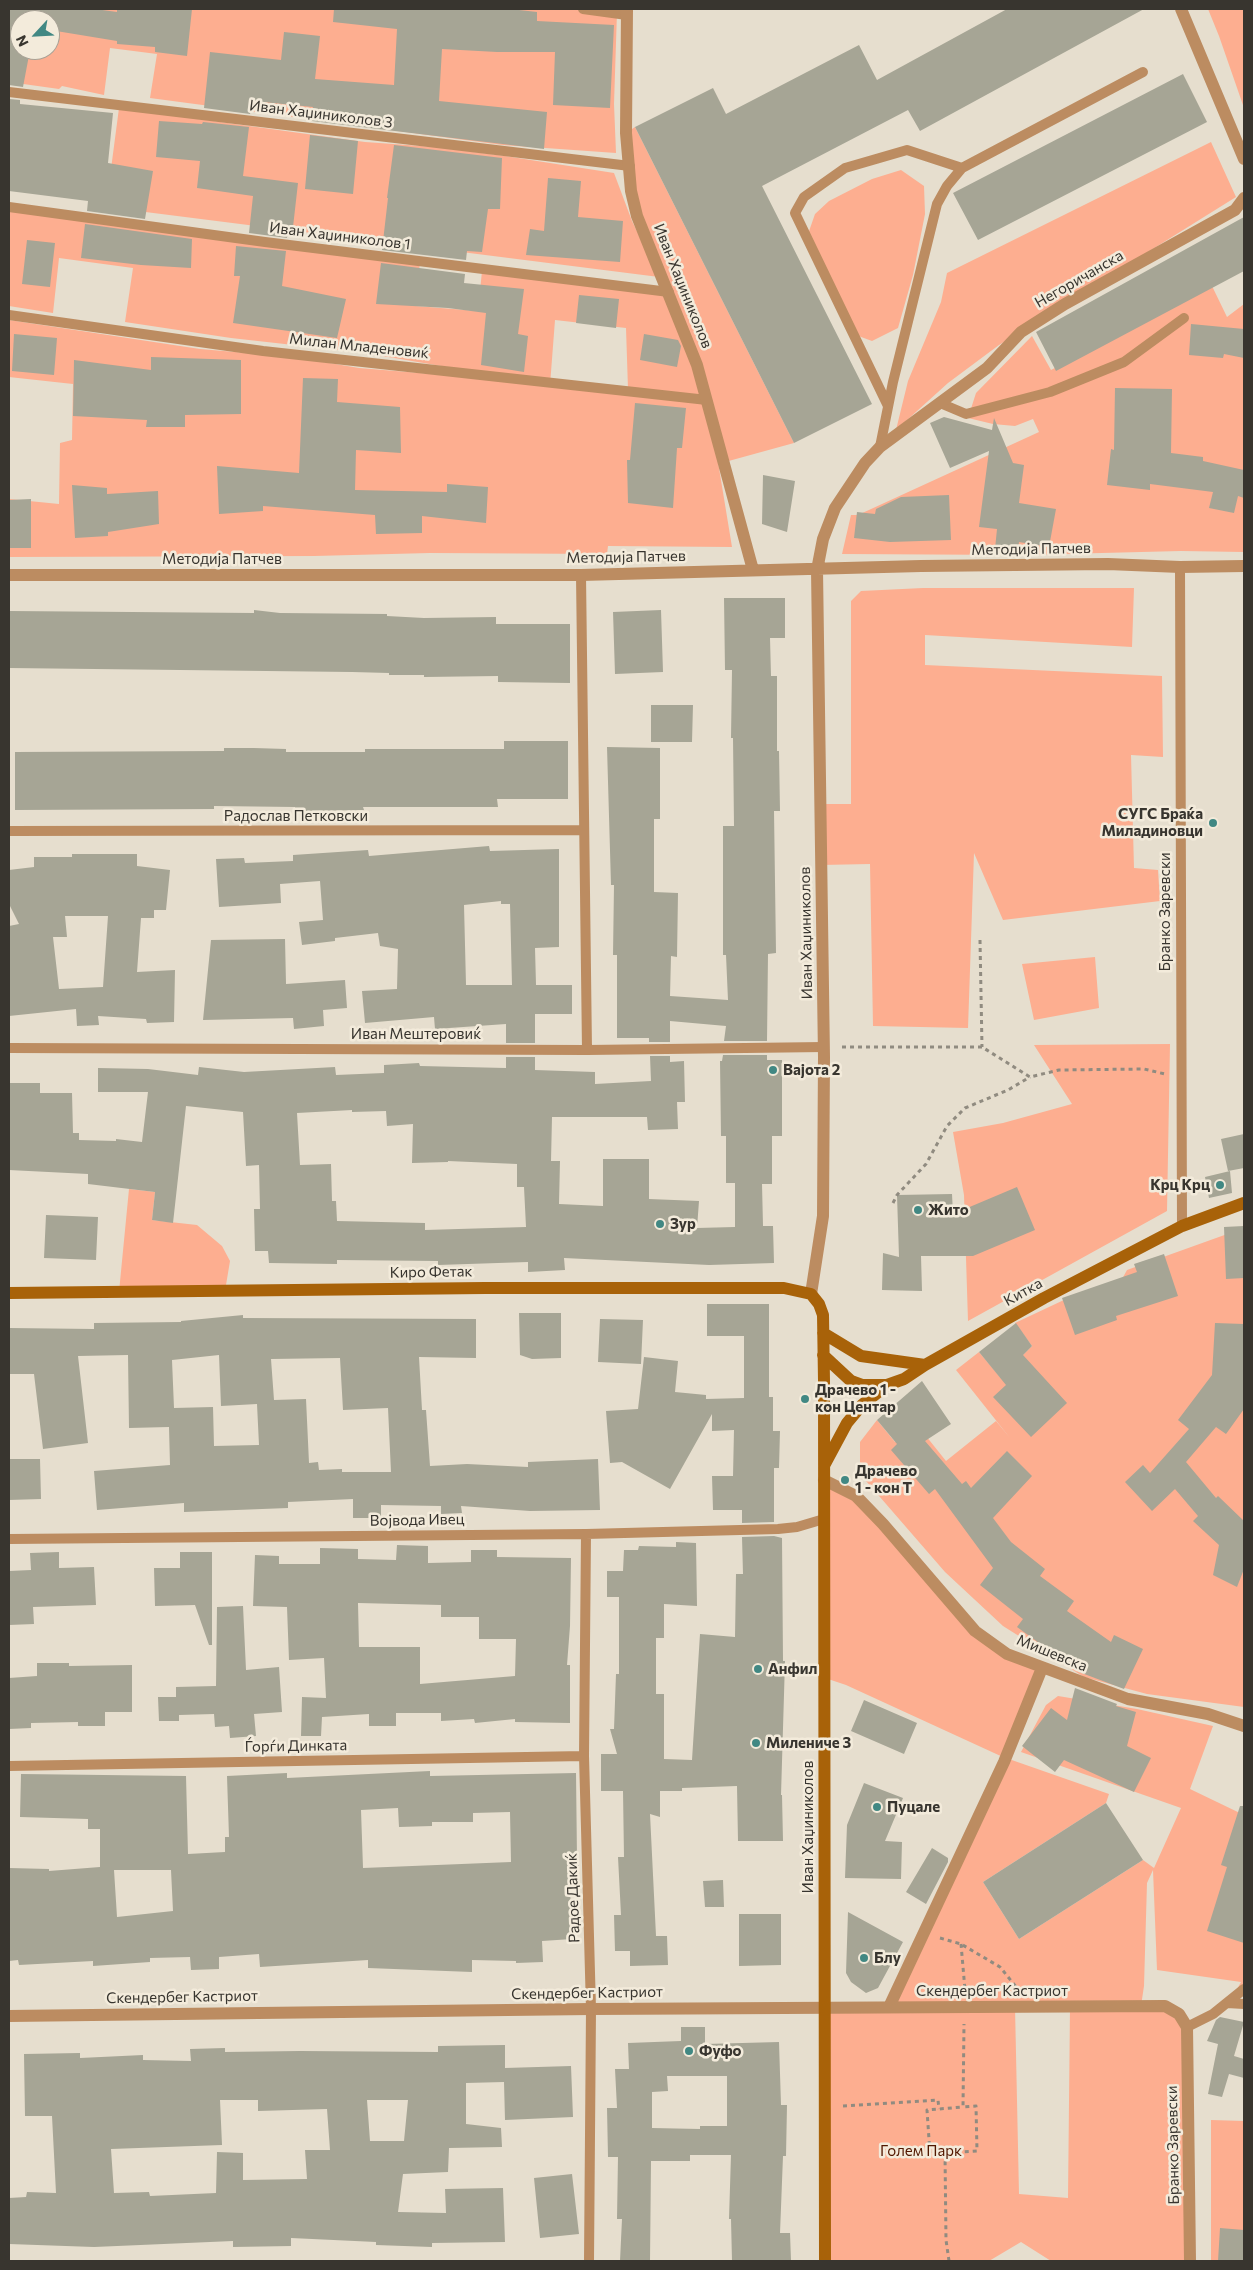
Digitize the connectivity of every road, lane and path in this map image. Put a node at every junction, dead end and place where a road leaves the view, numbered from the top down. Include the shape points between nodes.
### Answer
1 (583, 9) edge
2 (1181, 9) edge
3 (627, 12) edge
4 (1143, 72) dead end
5 (9, 92) edge
6 (1244, 159) edge
7 (630, 166) junction
8 (962, 168) junction
9 (1244, 198) edge
10 (9, 207) edge
11 (669, 292) junction
12 (9, 315) edge
13 (1184, 318) dead end
14 (707, 400) junction
15 (940, 403) junction
16 (888, 406) junction
17 (880, 448) junction
18 (1244, 566) edge
19 (1180, 567) junction
20 (753, 570) junction
21 (817, 570) junction
22 (9, 575) edge
23 (582, 575) junction
24 (583, 830) junction
25 (9, 831) edge
26 (980, 940) dead end
27 (824, 1047) junction
28 (982, 1047) junction
29 (9, 1048) edge
30 (587, 1050) junction
31 (1030, 1077) junction
32 (1182, 1079) junction
33 (893, 1202) dead end
34 (1244, 1203) edge
35 (1182, 1226) junction
36 (9, 1293) edge
37 (811, 1294) junction
38 (823, 1333) junction
39 (824, 1355) junction
40 (925, 1365) junction
41 (886, 1385) junction
42 (824, 1466) junction
43 (824, 1480) junction
44 (824, 1519) junction
45 (586, 1534) junction
46 (9, 1539) edge
47 (1042, 1668) junction
48 (1244, 1726) edge
49 (584, 1756) junction
50 (9, 1766) edge
51 (924, 1933) junction
52 (962, 1944) junction
53 (1244, 1989) edge
54 (1227, 2003) junction
55 (1244, 2004) edge
56 (1031, 2006) junction
57 (825, 2007) junction
58 (889, 2007) junction
59 (964, 2007) junction
60 (591, 2009) junction
61 (9, 2016) edge
62 (1187, 2027) junction
63 (825, 2107) junction
64 (963, 2107) junction
65 (939, 2109) junction
66 (945, 2153) junction
67 (589, 2261) edge
68 (825, 2261) edge
69 (949, 2261) edge
70 (1190, 2261) edge

1 - 3 lane
2 - 6 street
3 - 7 street, Иван Хаџиниколов via 626,133
4 - 8 lane
5 - 7 lane, Иван Хаџиниколов 3
7 - 11 street, Иван Хаџиниколов via 637,216
8 - 16 lane via 937,204
8 - 16 lane via 907,150 845,168 804,197 795,213
9 - 15 street, Негоричанска via 1235,210 1065,304 1021,332 987,368
10 - 11 lane, Иван Хаџиниколов 1
11 - 14 street, Иван Хаџиниколов
12 - 14 lane, Милан Младеновиќ via 264,351
13 - 15 lane via 1124,362 1050,392 966,414
14 - 20 street, Иван Хаџиниколов
15 - 17 street, Негоричанска
16 - 17 lane
17 - 21 street, Негоричанска via 865,463 834,508 822,539
18 - 19 street, Методија Патчев
19 - 21 street, Методија Патчев via 1108,564
19 - 32 lane, Бранко Заревски
20 - 21 street, Методија Патчев
20 - 23 street, Методија Патчев
21 - 27 street, Иван Хаџиниколов
22 - 23 street, Методија Патчев
23 - 24 lane
24 - 25 lane, Радослав Петковски
24 - 30 lane
26 - 28 path
27 - 28 path
27 - 30 lane, Иван Мештеровиќ
27 - 37 street, Иван Хаџиниколов via 824,1216
28 - 31 path
29 - 30 lane, Иван Мештеровиќ
31 - 32 path via 1059,1070 1144,1069
31 - 33 path via 965,1108 947,1126 926,1164
32 - 35 lane, Бранко Заревски
34 - 35 main road, Китка
35 - 40 main road, Китка
36 - 37 main road, Киро Фетак via 784,1288
37 - 38 main road via 823,1315
38 - 39 main road, Иван Хаџиниколов
38 - 40 main road via 861,1356
39 - 41 main road, Китка via 851,1380 862,1385
39 - 42 main road, Иван Хаџиниколов
40 - 41 main road, Китка via 904,1379
41 - 42 main road via 847,1423
42 - 43 main road, Иван Хаџиниколов
43 - 44 main road, Иван Хаџиниколов
43 - 47 street, Мишевска via 856,1496 975,1631 1007,1654
44 - 45 lane, Војвода Ивец via 778,1529
44 - 57 main road, Иван Хаџиниколов
45 - 46 lane, Војвода Ивец
45 - 49 lane, Радое Дакиќ
47 - 48 street, Мишевска via 1128,1699 1208,1714
47 - 51 street via 1004,1762
49 - 50 lane, Ѓорѓи Динката
49 - 60 lane, Радое Дакиќ
51 - 52 path
51 - 58 street
52 - 56 path via 1000,1968
52 - 59 path via 966,1982
53 - 54 lane
54 - 55 lane
54 - 62 lane
56 - 59 street, Скендербег Кастриот
56 - 62 street, Скендербег Кастриот via 1165,2006 1178,2014
57 - 58 street, Скендербег Кастриот
57 - 60 street, Скендербег Кастриот
57 - 63 main road, Иван Хаџиниколов
58 - 59 street, Скендербег Кастриот
59 - 64 path
60 - 61 street, Скендербег Кастриот
60 - 67 lane, Радое Дакиќ
62 - 70 street, Бранко Заревски
63 - 65 path via 938,2100
63 - 68 main road, Иван Хаџиниколов
64 - 65 path
64 - 66 path via 976,2106 977,2151
65 - 66 path via 927,2110 930,2154
66 - 69 path

